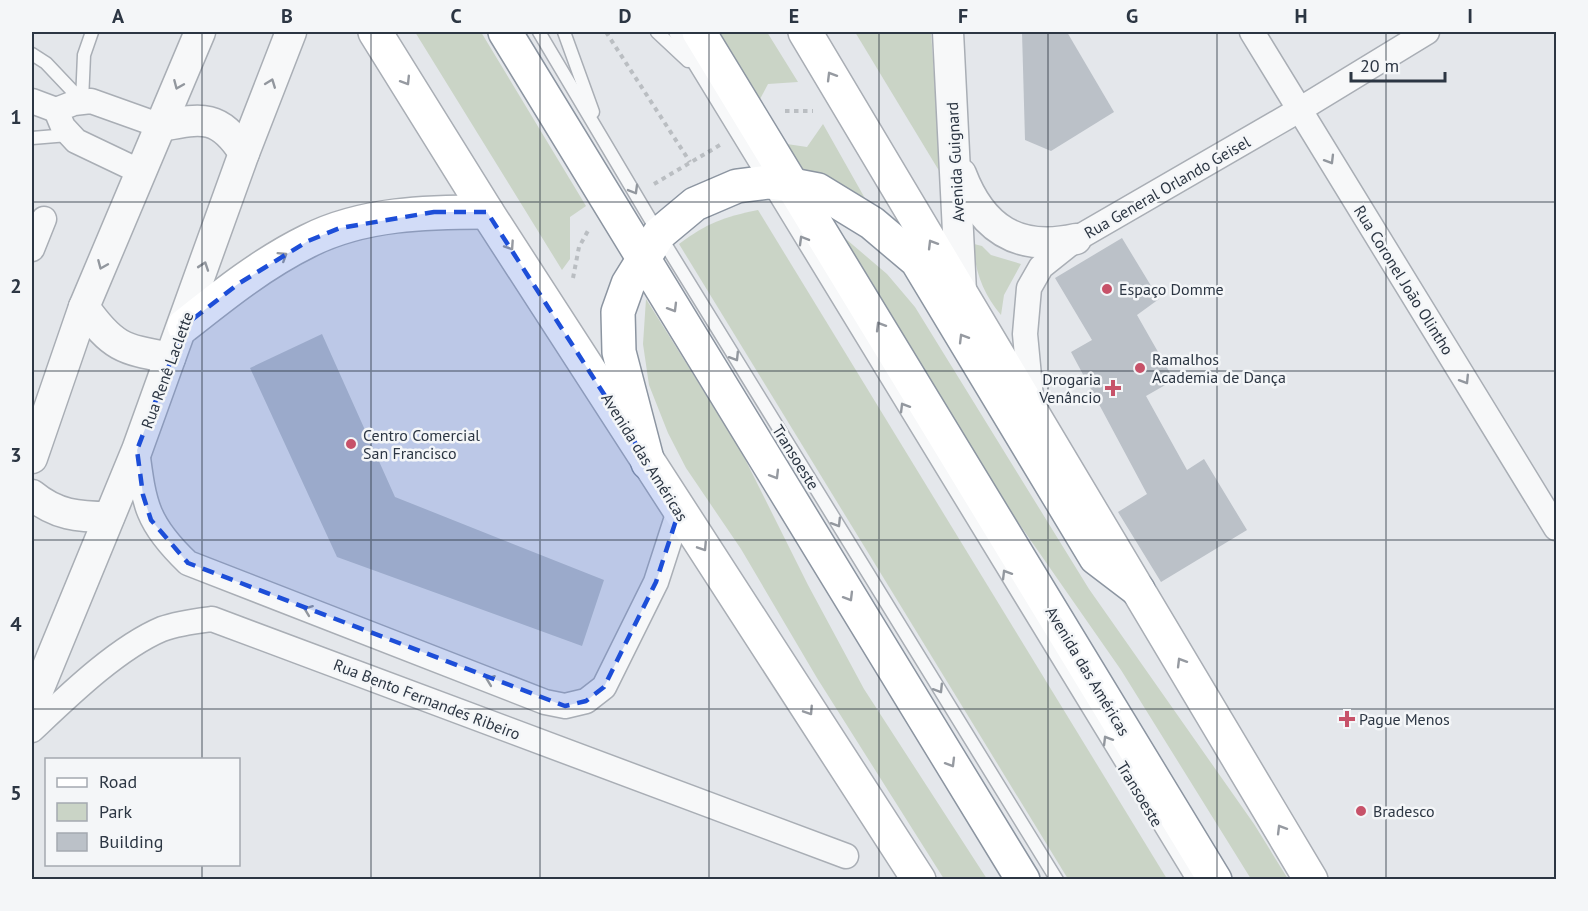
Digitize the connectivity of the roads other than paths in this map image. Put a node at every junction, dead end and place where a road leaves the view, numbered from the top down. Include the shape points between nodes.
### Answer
1 (92, 32) edge
2 (200, 32) edge
3 (291, 32) edge
4 (375, 32) edge
5 (505, 32) edge
6 (539, 32) edge
7 (564, 32) edge
8 (657, 32) edge
9 (675, 32) edge
10 (699, 32) edge
11 (805, 32) edge
12 (948, 32) edge
13 (1252, 32) edge
14 (1427, 32) edge
15 (32, 54) edge
16 (701, 75) junction
17 (32, 101) edge
18 (82, 101) junction
19 (56, 110) junction
20 (1299, 110) junction
21 (161, 126) junction
22 (68, 135) junction
23 (32, 138) edge
24 (603, 140) junction
25 (244, 153) junction
26 (956, 162) junction
27 (141, 172) junction
28 (780, 183) junction
29 (487, 212) junction
30 (44, 219) dead end
31 (1076, 238) junction
32 (651, 246) junction
33 (32, 249) edge
34 (961, 292) junction
35 (84, 307) junction
36 (184, 326) junction
37 (170, 358) junction
38 (1033, 417) junction
39 (137, 450) junction
40 (32, 458) edge
41 (648, 463) junction
42 (32, 495) edge
43 (679, 511) junction
44 (109, 517) junction
45 (1557, 528) edge
46 (1138, 590) junction
47 (32, 705) edge
48 (32, 730) edge
49 (1171, 809) junction
50 (846, 856) dead end
51 (919, 879) edge
52 (1023, 879) edge
53 (1057, 879) edge
54 (1193, 879) edge
55 (1215, 879) edge
56 (1237, 879) edge
57 (1311, 879) edge

1 - 18 lane via 84,56
2 -> 21 street
25 -> 3 street, Rua Renê Laclette
4 -> 29 main road, Avenida das Américas
5 - 32 main road
6 - 24 lane, Transoeste
7 - 24 lane
8 - 16 lane
9 - 16 lane, Transoeste
10 - 28 main road, Avenida das Américas
34 -> 11 main road
12 - 26 street, Avenida Guignard
13 - 20 street, Rua Coronel João Olintho
14 - 20 street, Rua General Orlando Geisel
15 - 18 lane via 46,63
16 - 28 lane, Transoeste
17 - 19 street
18 - 19 street
18 - 21 street
19 - 22 street
20 - 31 street, Rua General Orlando Geisel
20 -> 45 street, Rua Coronel João Olintho
21 - 25 street via 197,119 216,122 232,134
21 - 27 street
22 - 23 lane
22 - 27 street
24 -> 32 lane, Transoeste
36 -> 25 street, Rua Renê Laclette
26 - 31 street via 982,214 1001,231 1025,242 1051,244
26 - 34 street, Avenida Guignard
27 -> 35 street
28 - 32 main road via 737,186 713,194 696,204
46 -> 28 main road via 1095,558 917,261 872,224 818,190
49 -> 28 main road, Avenida das Américas
54 -> 28 lane, Transoeste via 846,314
36 -> 29 main road via 248,278 308,241 340,228 434,212
29 -> 41 main road, Avenida das Américas
30 - 33 street
31 - 38 street, Rua General Orlando Geisel via 1041,267 1029,288 1025,334
32 - 41 main road via 628,284 618,312 619,352
32 -> 52 main road
32 -> 53 lane, Transoeste
34 - 38 main road
35 - 37 street via 115,344
35 - 40 street
36 - 37 street, Rua Renê Laclette
37 - 39 street, Rua Renê Laclette
38 - 46 main road
43 -> 39 street via 656,582 604,687 586,701 565,706 544,702 188,563 151,520
39 - 44 street, Rua Renê Laclette
41 - 43 main road, Avenida das Américas
42 - 44 street via 54,511 73,517
43 -> 51 main road, Avenida das Américas
44 - 47 street, Rua Renê Laclette
57 -> 46 main road
48 - 50 street, Rua Bento Fernandes Ribeiro via 130,648 162,629 212,619
49 - 55 main road, Avenida das Américas
49 - 56 main road via 1200,825

